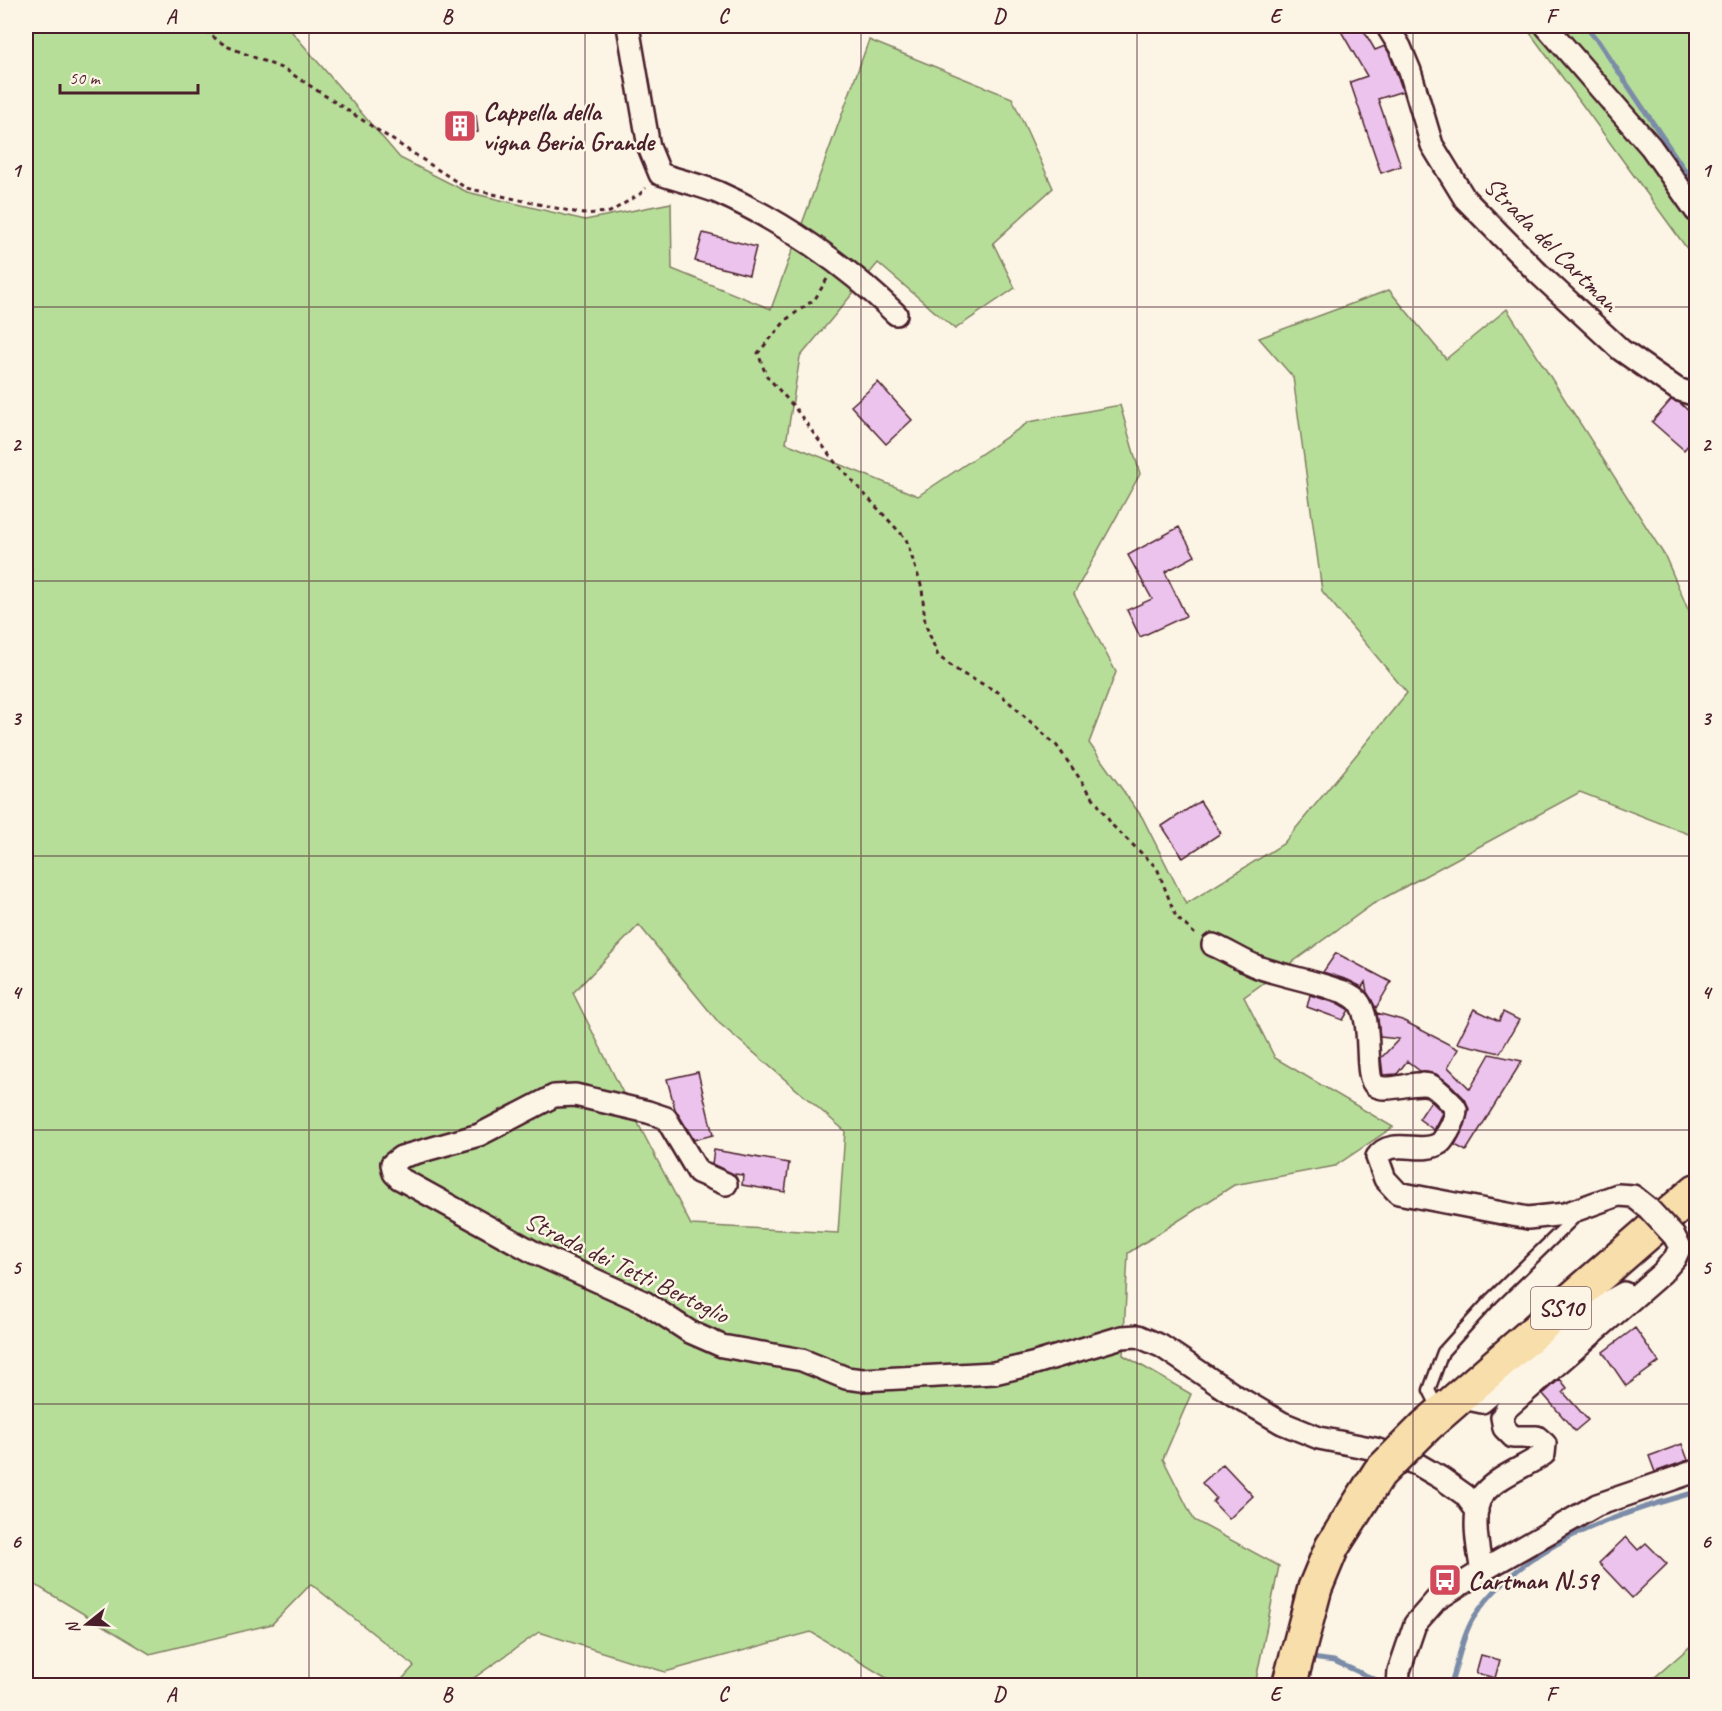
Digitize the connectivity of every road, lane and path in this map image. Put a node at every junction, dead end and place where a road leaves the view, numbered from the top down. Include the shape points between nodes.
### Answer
1 (198, 26) edge
2 (627, 26) edge
3 (1387, 26) edge
4 (1546, 26) edge
5 (660, 174) junction
6 (1696, 212) edge
7 (824, 255) junction
8 (896, 314) dead end
9 (1696, 395) edge
10 (1213, 945) joint
11 (726, 1184) dead end
12 (1696, 1191) edge
13 (1585, 1207) junction
14 (1662, 1273) junction
15 (1441, 1412) junction
16 (1696, 1471) edge
17 (1477, 1511) junction
18 (1482, 1571) junction
19 (1398, 1678) edge
20 (1289, 1686) edge

1 - 5 path via 226,46 286,69 466,188 583,214 610,212 640,194
2 - 5 street via 649,147
3 - 9 street, Strada del Cartman via 1410,71 1432,145 1465,200 1621,350 1677,389
4 - 6 street via 1651,147
5 - 7 street via 715,192 768,217
7 - 8 street via 867,285
7 - 10 path via 828,277 814,299 788,319 758,353 766,375 834,461 906,539 922,588 924,623 938,656 998,692 1057,746 1113,826 1157,868 1176,917 1201,940
10 - 13 street via 1256,966 1323,985 1358,1000 1365,1018 1371,1081 1381,1088 1430,1085 1454,1106 1456,1117 1442,1142 1381,1150 1377,1157 1385,1179 1398,1193 1528,1218 1565,1214
11 - 17 street, Strada dei Tetti Bertoglio via 698,1172 666,1118 574,1095 554,1096 492,1129 401,1157 392,1164 399,1178 535,1253 644,1302 690,1332 722,1346 802,1360 846,1378 862,1380 994,1373 1122,1337 1138,1336 1161,1346 1282,1423 1319,1438 1375,1449 1417,1464 1466,1495
12 - 15 main road, SS10
13 - 14 street, bridge via 1617,1195 1633,1196 1648,1208 1680,1247
13 - 15 lane via 1443,1352 1429,1390
14 - 15 street via 1587,1313 1482,1402
14 - 17 street via 1507,1408 1502,1417 1508,1433 1513,1437 1537,1437 1545,1444 1544,1454 1499,1480 1483,1494
15 - 20 main road, SS10, bridge via 1379,1473 1332,1547 1315,1588
16 - 18 street via 1597,1505
17 - 18 street
18 - 19 street via 1436,1600 1415,1624

